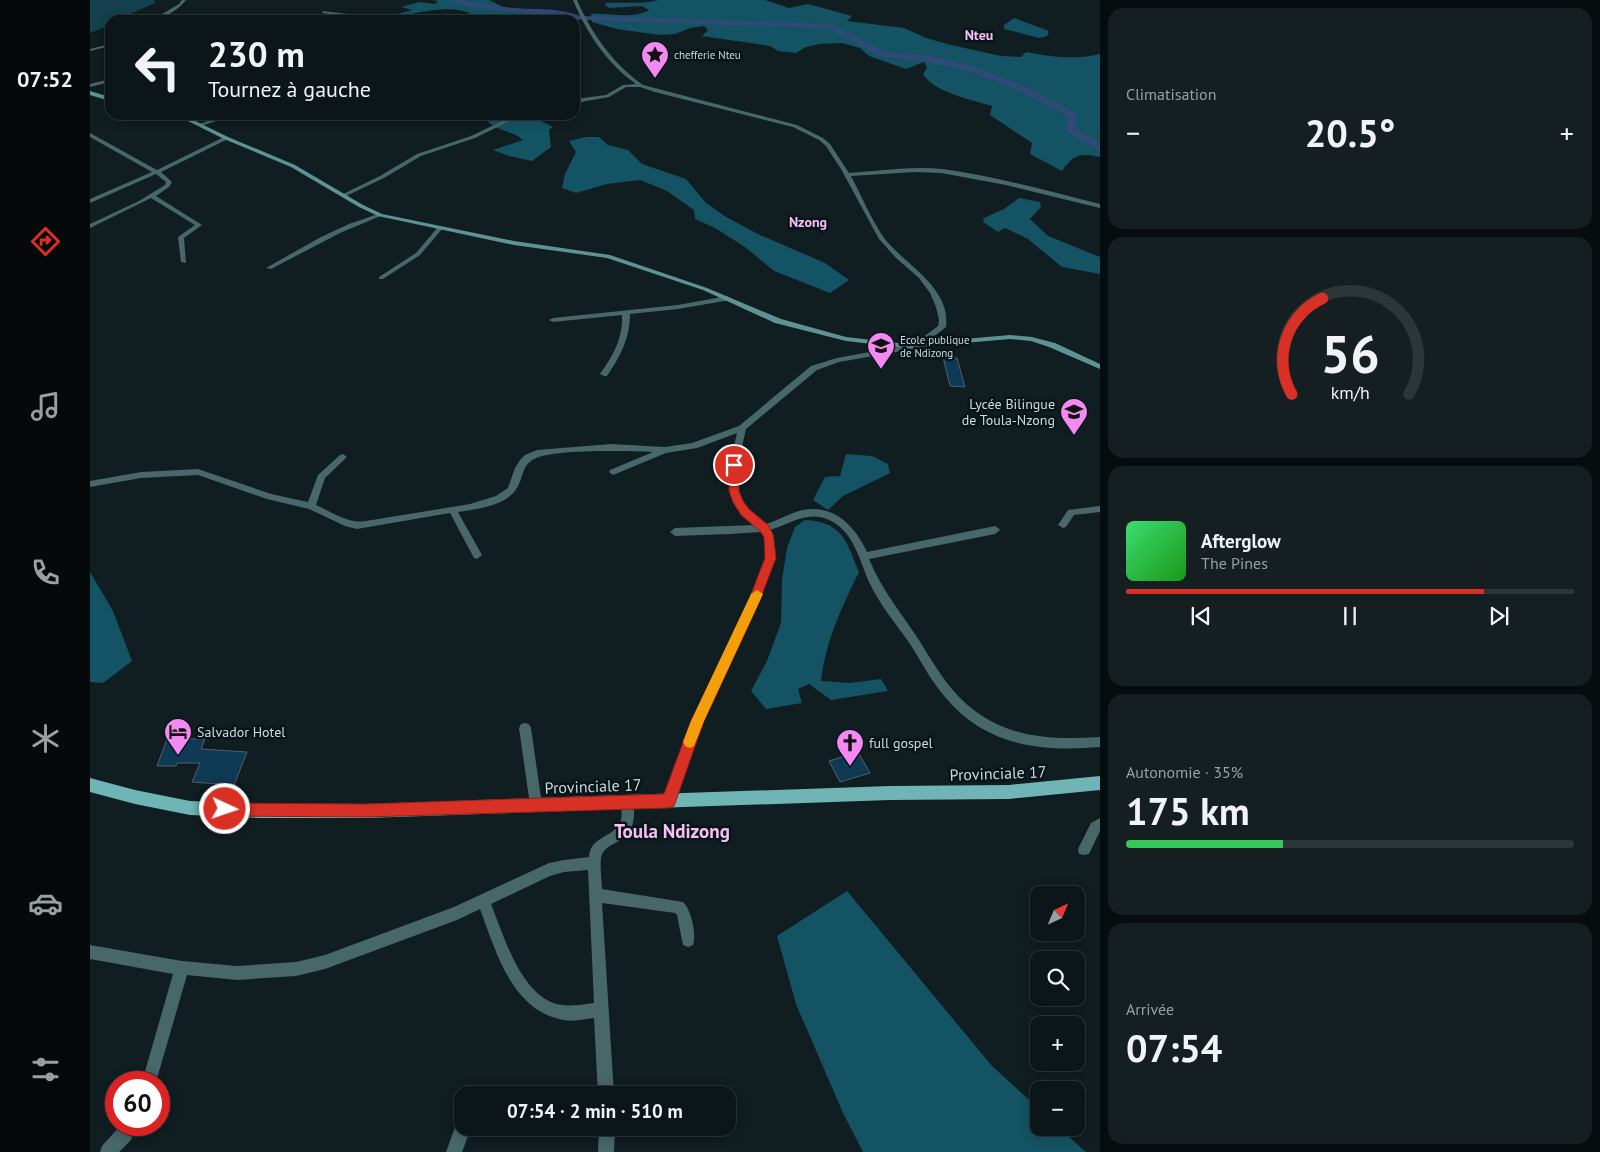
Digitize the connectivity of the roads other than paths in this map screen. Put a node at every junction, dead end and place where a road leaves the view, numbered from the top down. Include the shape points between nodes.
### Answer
1 (184, 0) edge
2 (575, 0) edge
3 (323, 12) dead end
4 (162, 15) edge
5 (342, 15) edge
6 (105, 46) edge
7 (90, 50) edge
8 (105, 82) edge
9 (641, 85) junction
10 (90, 86) edge
11 (90, 93) edge
12 (105, 98) edge
13 (580, 100) edge
14 (188, 120) edge
15 (216, 120) edge
16 (509, 120) edge
17 (199, 126) junction
18 (90, 135) edge
19 (226, 138) junction
20 (157, 172) junction
21 (847, 175) junction
22 (344, 195) junction
23 (152, 196) junction
24 (90, 202) edge
25 (1100, 206) edge
26 (380, 215) junction
27 (90, 226) edge
28 (440, 228) junction
29 (184, 262) dead end
30 (269, 268) dead end
31 (381, 278) dead end
32 (727, 298) junction
33 (626, 312) junction
34 (553, 320) dead end
35 (916, 346) junction
36 (1100, 367) edge
37 (604, 374) dead end
38 (742, 428) junction
39 (665, 450) junction
40 (343, 457) dead end
41 (614, 472) dead end
42 (90, 484) edge
43 (312, 506) junction
44 (452, 509) junction
45 (1100, 509) edge
46 (1062, 525) dead end
47 (764, 528) junction
48 (994, 530) dead end
49 (676, 532) dead end
50 (477, 555) dead end
51 (865, 556) junction
52 (525, 728) dead end
53 (1100, 742) edge
54 (1100, 783) edge
55 (90, 784) edge
56 (669, 801) junction
57 (627, 802) junction
58 (536, 805) junction
59 (1100, 824) edge
60 (1084, 849) dead end
61 (595, 863) junction
62 (595, 894) junction
63 (483, 900) junction
64 (688, 940) dead end
65 (90, 952) edge
66 (182, 968) junction
67 (600, 1010) junction
68 (152, 1071) edge
69 (605, 1086) edge
70 (123, 1136) edge
71 (460, 1136) edge
72 (607, 1136) edge
73 (108, 1152) edge
74 (454, 1152) edge
75 (606, 1152) edge

1 - 4 street
2 - 9 street via 589,30 625,73
3 - 5 street
6 - 7 street
8 - 10 street
9 - 13 street via 625,86 607,96
9 - 21 street via 805,130 828,144
11 - 12 street
14 - 17 street
15 - 17 street
16 - 22 street via 473,137 419,155
17 - 19 street
18 - 20 street
19 - 20 street
19 - 22 street via 293,166
20 - 23 street via 169,184
20 - 24 street
21 - 25 street via 941,171
21 - 35 street via 881,238 921,277 940,307 942,327
22 - 26 street
23 - 27 street
23 - 29 street via 199,225 181,237
26 - 28 street
26 - 30 street via 329,236
28 - 31 street via 418,254
28 - 32 street via 514,243 608,256
32 - 33 street
32 - 35 street via 778,321 810,331 879,344
33 - 34 street
33 - 37 street via 626,334 618,355
35 - 36 street via 1010,336 1052,345
35 - 38 street via 837,360 814,368
38 - 39 street via 694,446
38 - 47 street via 734,465 734,491 745,512
39 - 41 street
39 - 44 street via 611,447 537,453 522,462 510,492 502,498
40 - 43 street via 321,477
42 - 43 street via 141,475 198,472 270,498
43 - 44 street via 357,526
44 - 50 street
45 - 46 street via 1071,512
47 - 49 street
47 - 51 street via 801,513 830,516 842,521 850,530
47 - 56 street via 769,537 771,558 697,721
48 - 51 street
51 - 53 street via 872,578 929,666 972,717 996,732 1022,741
52 - 58 street
54 - 56 main road, Provinciale 17 via 1009,792
55 - 58 main road, Provinciale 17 via 190,808 251,811
56 - 57 main road, Provinciale 17
57 - 58 main road, Provinciale 17
57 - 61 street via 626,826 602,844 595,854
59 - 60 street via 1095,827
61 - 62 street
61 - 63 street via 549,870
62 - 64 street via 678,907 684,911
62 - 67 street
63 - 66 street via 450,916 296,969 237,973
63 - 67 street via 517,981 528,996 545,1007 564,1013
65 - 66 street
66 - 68 street
67 - 69 street
70 - 73 street
71 - 74 street
72 - 75 street

